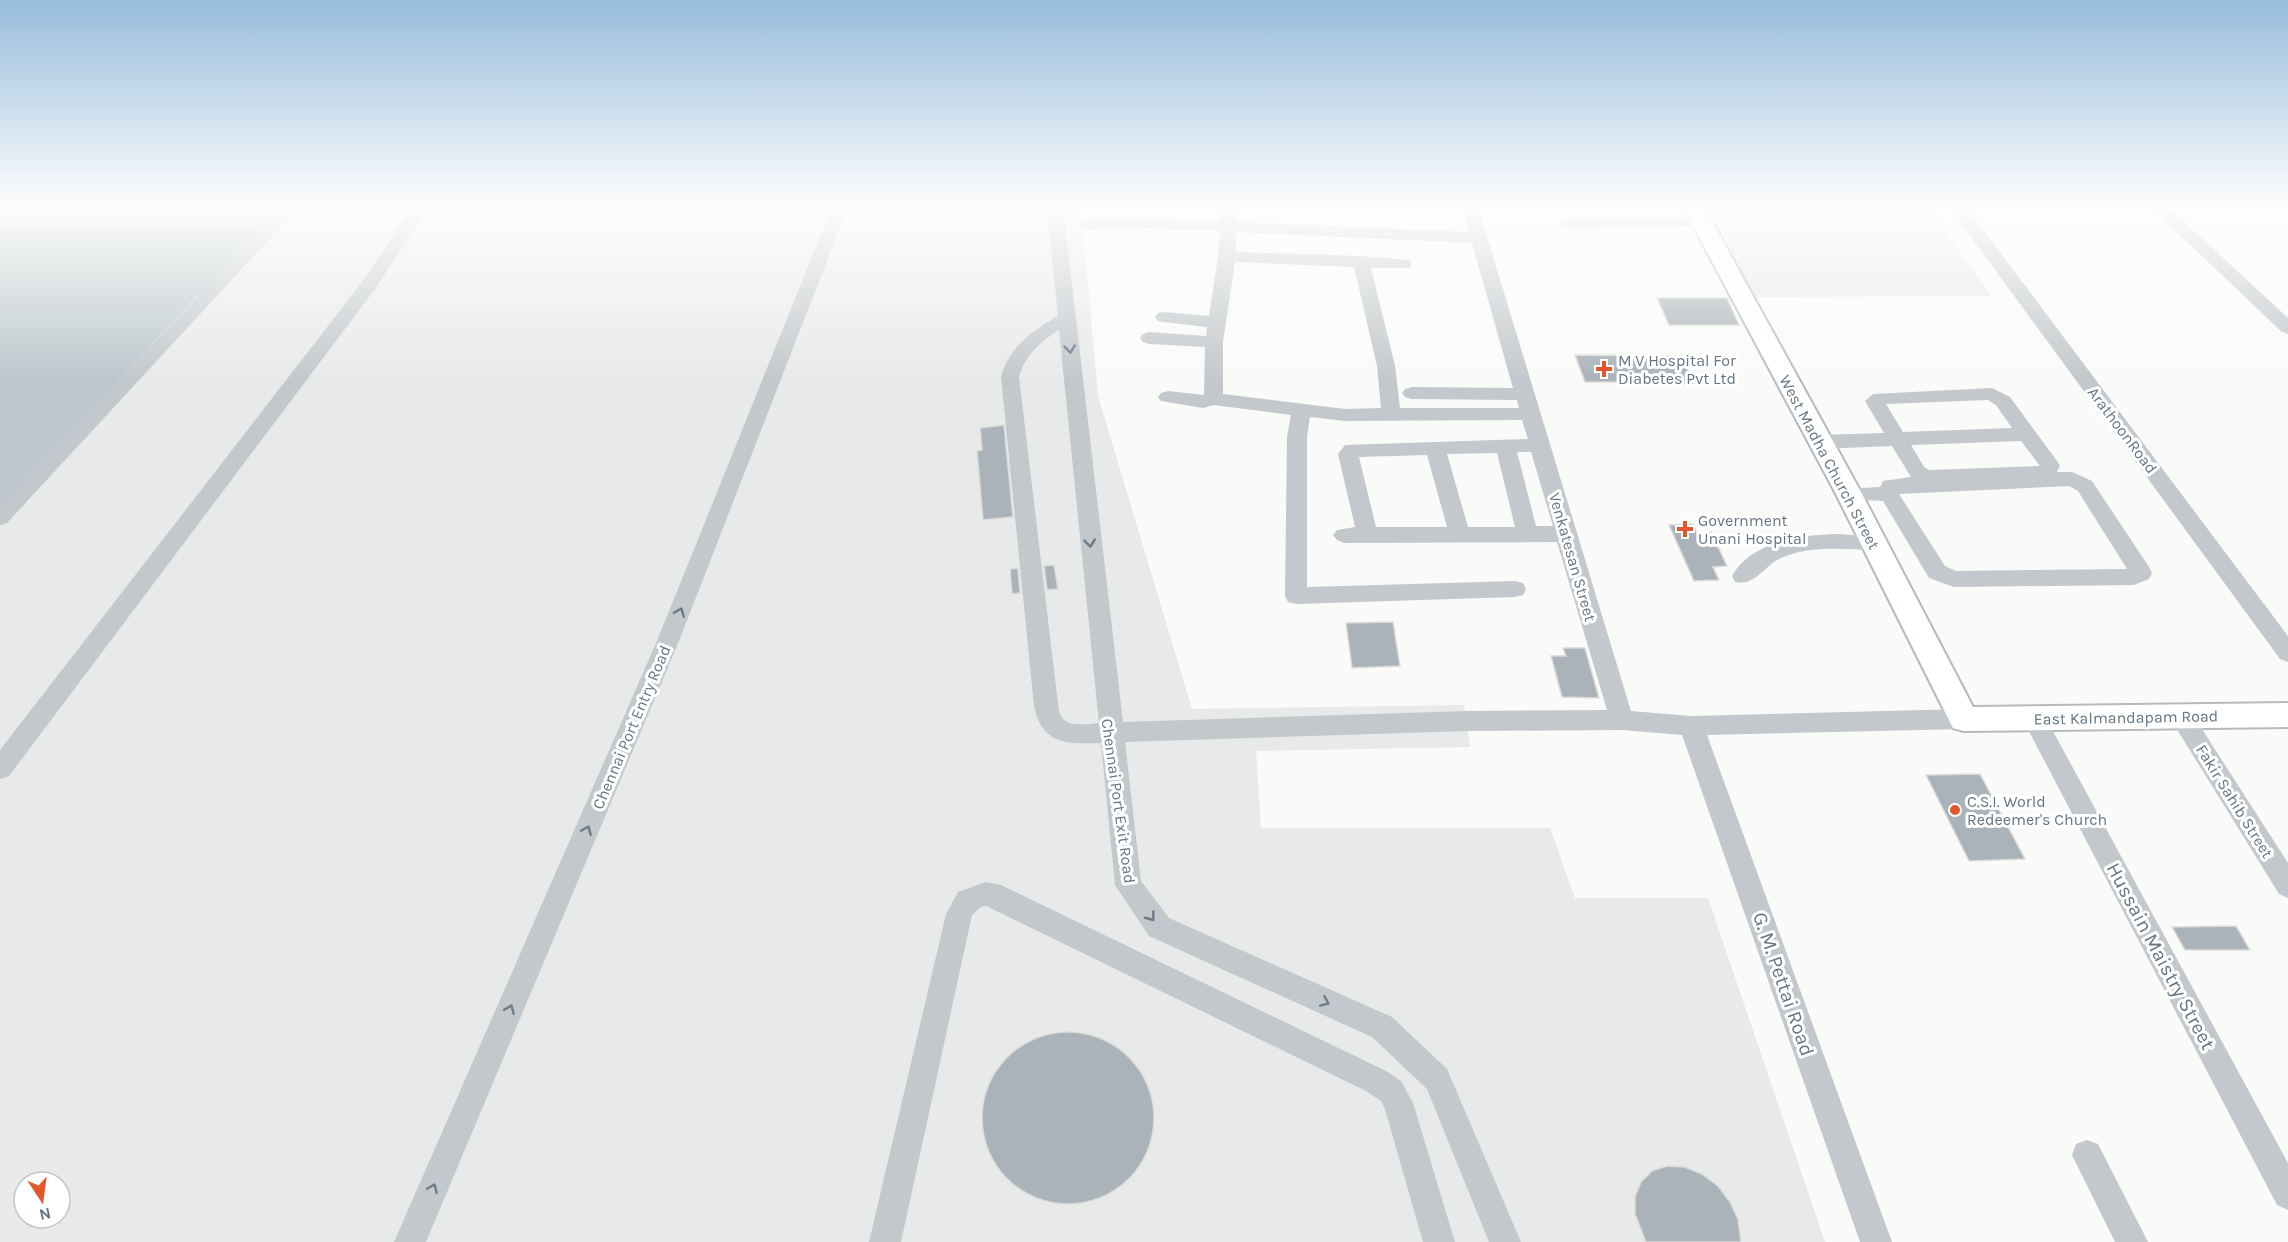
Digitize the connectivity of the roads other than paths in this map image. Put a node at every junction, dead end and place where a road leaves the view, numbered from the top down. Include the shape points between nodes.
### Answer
1 (237, 265) edge
2 (382, 265) edge
3 (817, 265) edge
4 (1061, 265) edge
5 (1226, 265) edge
6 (1362, 265) edge
7 (1487, 265) edge
8 (1724, 265) edge
9 (2000, 265) edge
10 (2220, 265) edge
11 (1164, 317) dead end
12 (1067, 318) junction
13 (1217, 322) junction
14 (2288, 328) edge
15 (1149, 338) dead end
16 (1214, 342) junction
17 (1412, 393) dead end
18 (1526, 394) junction
19 (1168, 397) dead end
20 (1213, 399) junction
21 (1300, 412) junction
22 (1391, 414) junction
23 (1532, 414) junction
24 (1345, 415) junction
25 (2027, 434) junction
26 (1895, 439) junction
27 (1819, 442) junction
28 (1541, 445) junction
29 (1505, 446) junction
30 (1435, 449) junction
31 (1352, 450) junction
32 (1849, 494) junction
33 (1889, 494) junction
34 (0, 518) edge
35 (1460, 534) junction
36 (1527, 534) junction
37 (1567, 534) junction
38 (1344, 535) dead end
39 (1366, 535) junction
40 (1873, 542) junction
41 (1743, 576) dead end
42 (1515, 589) dead end
43 (2288, 653) edge
44 (2288, 715) edge
45 (2181, 716) junction
46 (2034, 718) junction
47 (1964, 719) junction
48 (1622, 720) junction
49 (1691, 726) junction
50 (1110, 732) junction
51 (0, 769) edge
52 (2288, 886) edge
53 (2087, 1155) dead end
54 (2288, 1194) edge
55 (410, 1242) edge
56 (885, 1242) edge
57 (1439, 1242) edge
58 (1505, 1242) edge
59 (1876, 1242) edge
60 (2132, 1242) edge

1 - 34 street
2 - 51 street
55 -> 3 street, Chennai Port Entry Road via 668,641
4 - 12 street, Chennai Port Exit Road
5 - 13 street
6 - 22 street via 1386,366
7 - 18 street, Venkatesan Street
8 - 27 main road, West Madha Church Street
9 - 43 street, ArathoonRoad
10 - 14 street
11 - 13 street
12 -> 50 street, Chennai Port Exit Road
12 - 50 street via 1028,343 1011,370 1010,386 1049,719 1054,728 1064,732
13 - 16 street
15 - 16 street
16 - 20 street
17 - 18 street
18 - 23 street, Venkatesan Street
19 - 20 street via 1203,402
20 - 21 street
21 - 24 street
21 - 42 street via 1296,596
22 - 23 street
22 - 24 street
23 - 28 street, Venkatesan Street
24 - 31 street
25 - 26 street
25 - 26 street via 2003,401 1992,394 1876,399
25 - 26 street via 2050,466 2047,473 1925,477 1917,472
26 - 27 street
27 - 32 main road, West Madha Church Street
28 - 29 street
28 - 37 street, Venkatesan Street
29 - 30 street
29 - 36 street
30 - 31 street
30 - 35 street
31 - 39 street via 1348,454
32 - 33 street
32 - 40 main road, West Madha Church Street
33 - 33 street via 1890,486 1897,485 2072,479 2085,486 2141,573 2134,577 1945,577 1932,566
35 - 36 street
35 - 39 street
36 - 37 street
37 - 48 street, Venkatesan Street
38 - 39 street
40 - 41 street via 1789,545 1755,563
40 - 47 main road, West Madha Church Street
44 - 45 main road, East Kalmandapam Road
45 - 46 main road, East Kalmandapam Road
45 - 52 street, Fakir Sahib Street
46 - 47 main road, East Kalmandapam Road
46 - 54 street, Hussain Maistry Street
47 - 49 street
48 - 49 street
48 - 50 street
49 - 59 street, G. M. Pettai Road
50 -> 58 street, Chennai Port Exit Road via 1128,885 1159,927 1382,1027 1437,1079
53 - 60 street
56 - 57 street via 956,924 963,904 981,893 992,894 1391,1091 1398,1103

